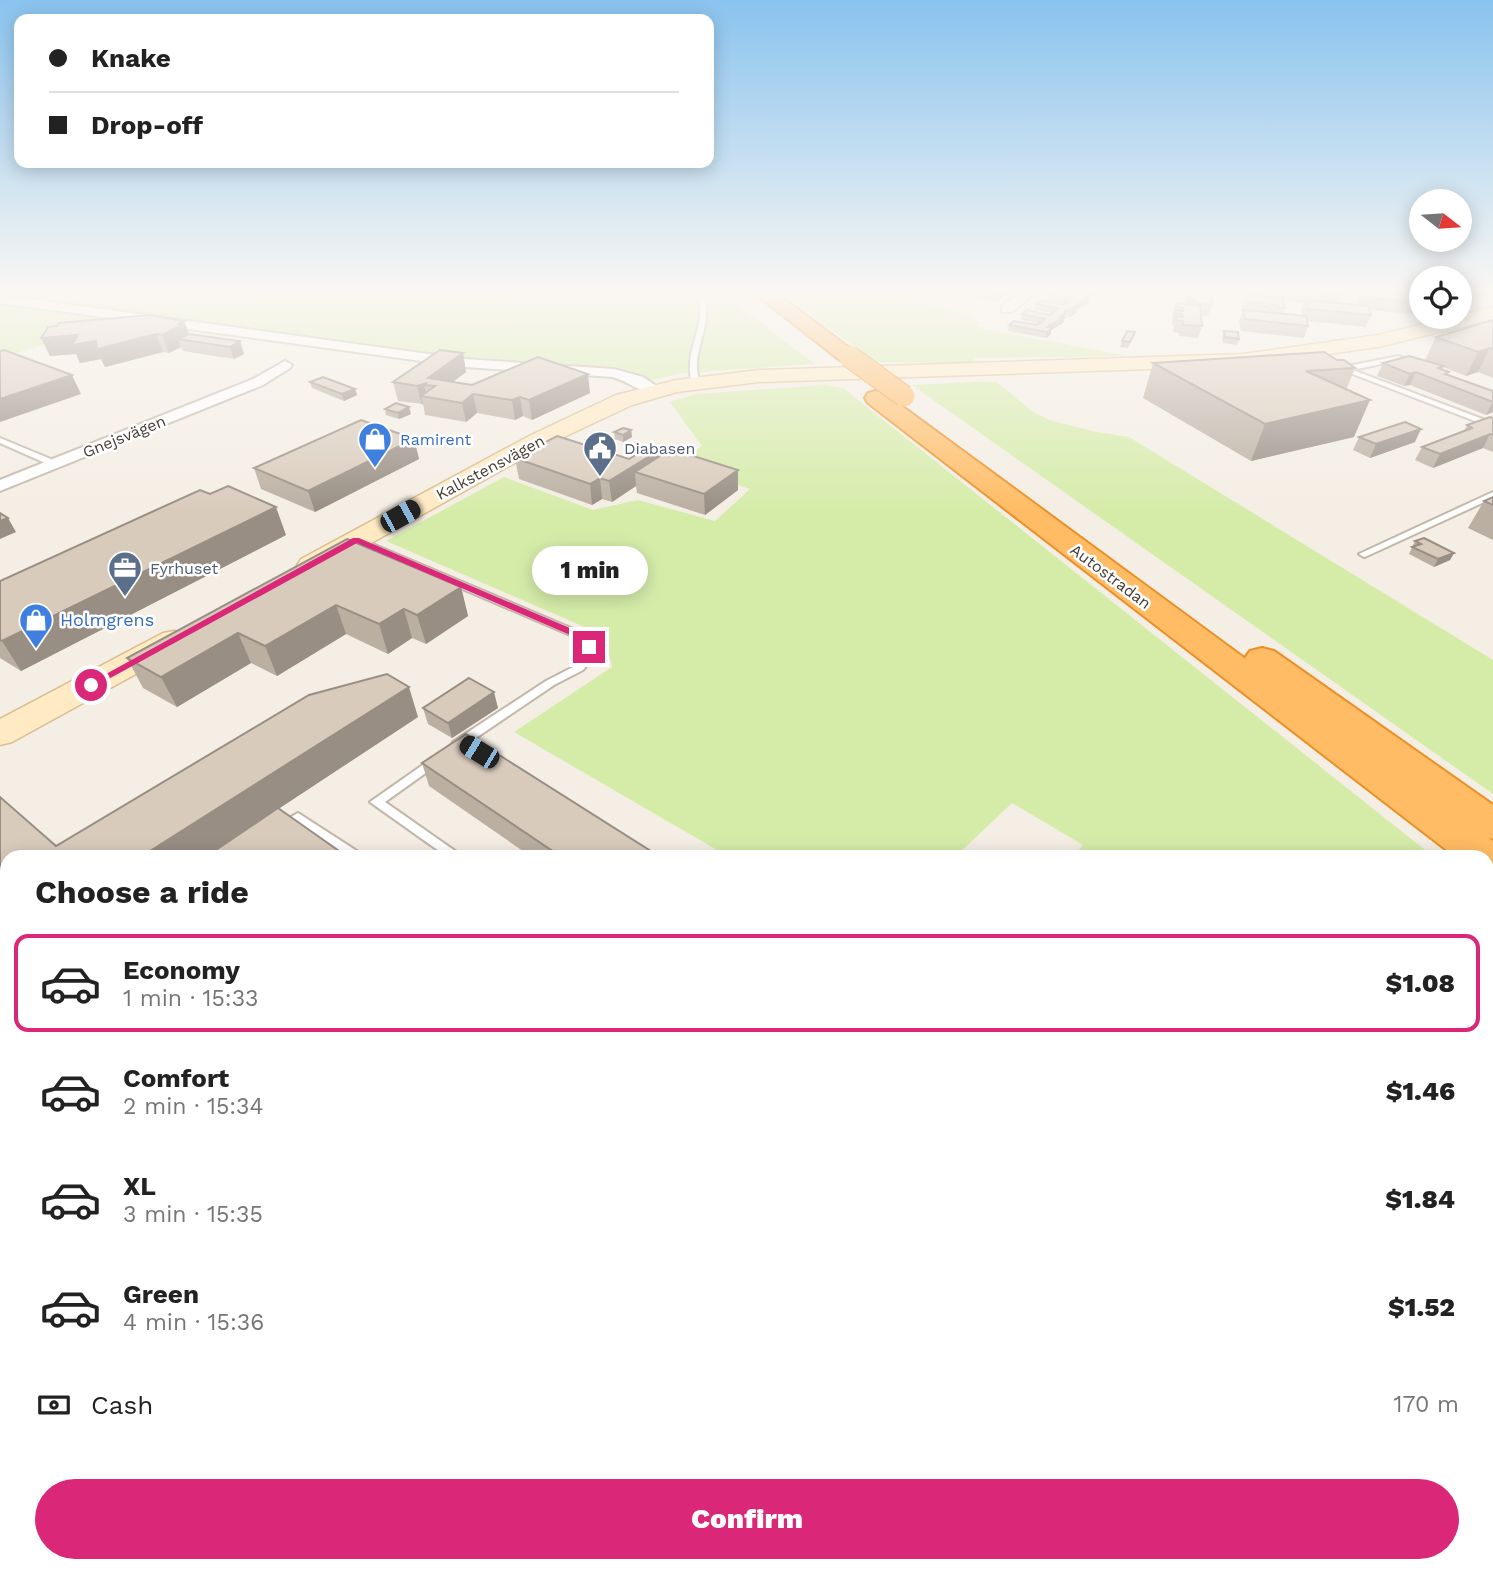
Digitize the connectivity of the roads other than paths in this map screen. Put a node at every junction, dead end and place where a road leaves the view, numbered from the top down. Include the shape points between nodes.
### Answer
1 (285, 365) dead end
2 (514, 365) edge
3 (691, 365) edge
4 (836, 365) edge
5 (858, 365) edge
6 (1134, 365) edge
7 (1333, 365) edge
8 (1366, 365) edge
9 (1345, 370) junction
10 (696, 383) junction
11 (654, 390) junction
12 (890, 397) junction
13 (1493, 426) edge
14 (0, 440) edge
15 (55, 464) junction
16 (0, 486) edge
17 (1493, 495) edge
18 (356, 540) junction
19 (1364, 554) dead end
20 (287, 578) edge
21 (202, 624) edge
22 (0, 734) edge
23 (462, 741) junction
24 (479, 752) edge
25 (1493, 825) edge
26 (268, 838) edge
27 (346, 850) edge
28 (447, 850) edge
29 (1477, 850) edge

1 - 15 street, Gnejsvägen via 258,382
2 - 11 street via 614,373
3 - 10 lane
4 - 12 highway, Autostradan
5 - 12 highway, Autostradan, bridge
6 - 10 street, Kalkstensvägen via 759,376
7 - 9 lane
8 - 9 lane
9 - 13 lane
10 - 11 street, Kalkstensvägen
11 - 18 street, Kalkstensvägen via 572,423
12 - 25 highway, Autostradan
12 - 29 highway, Autostradan
14 - 15 lane
15 - 16 street, Gnejsvägen
17 - 19 lane
18 - 20 street, Kalkstensvägen
18 - 23 lane via 581,636 589,647 588,658 579,668
21 - 22 street
23 - 24 lane
23 - 28 lane via 376,802
26 - 27 lane via 298,818

